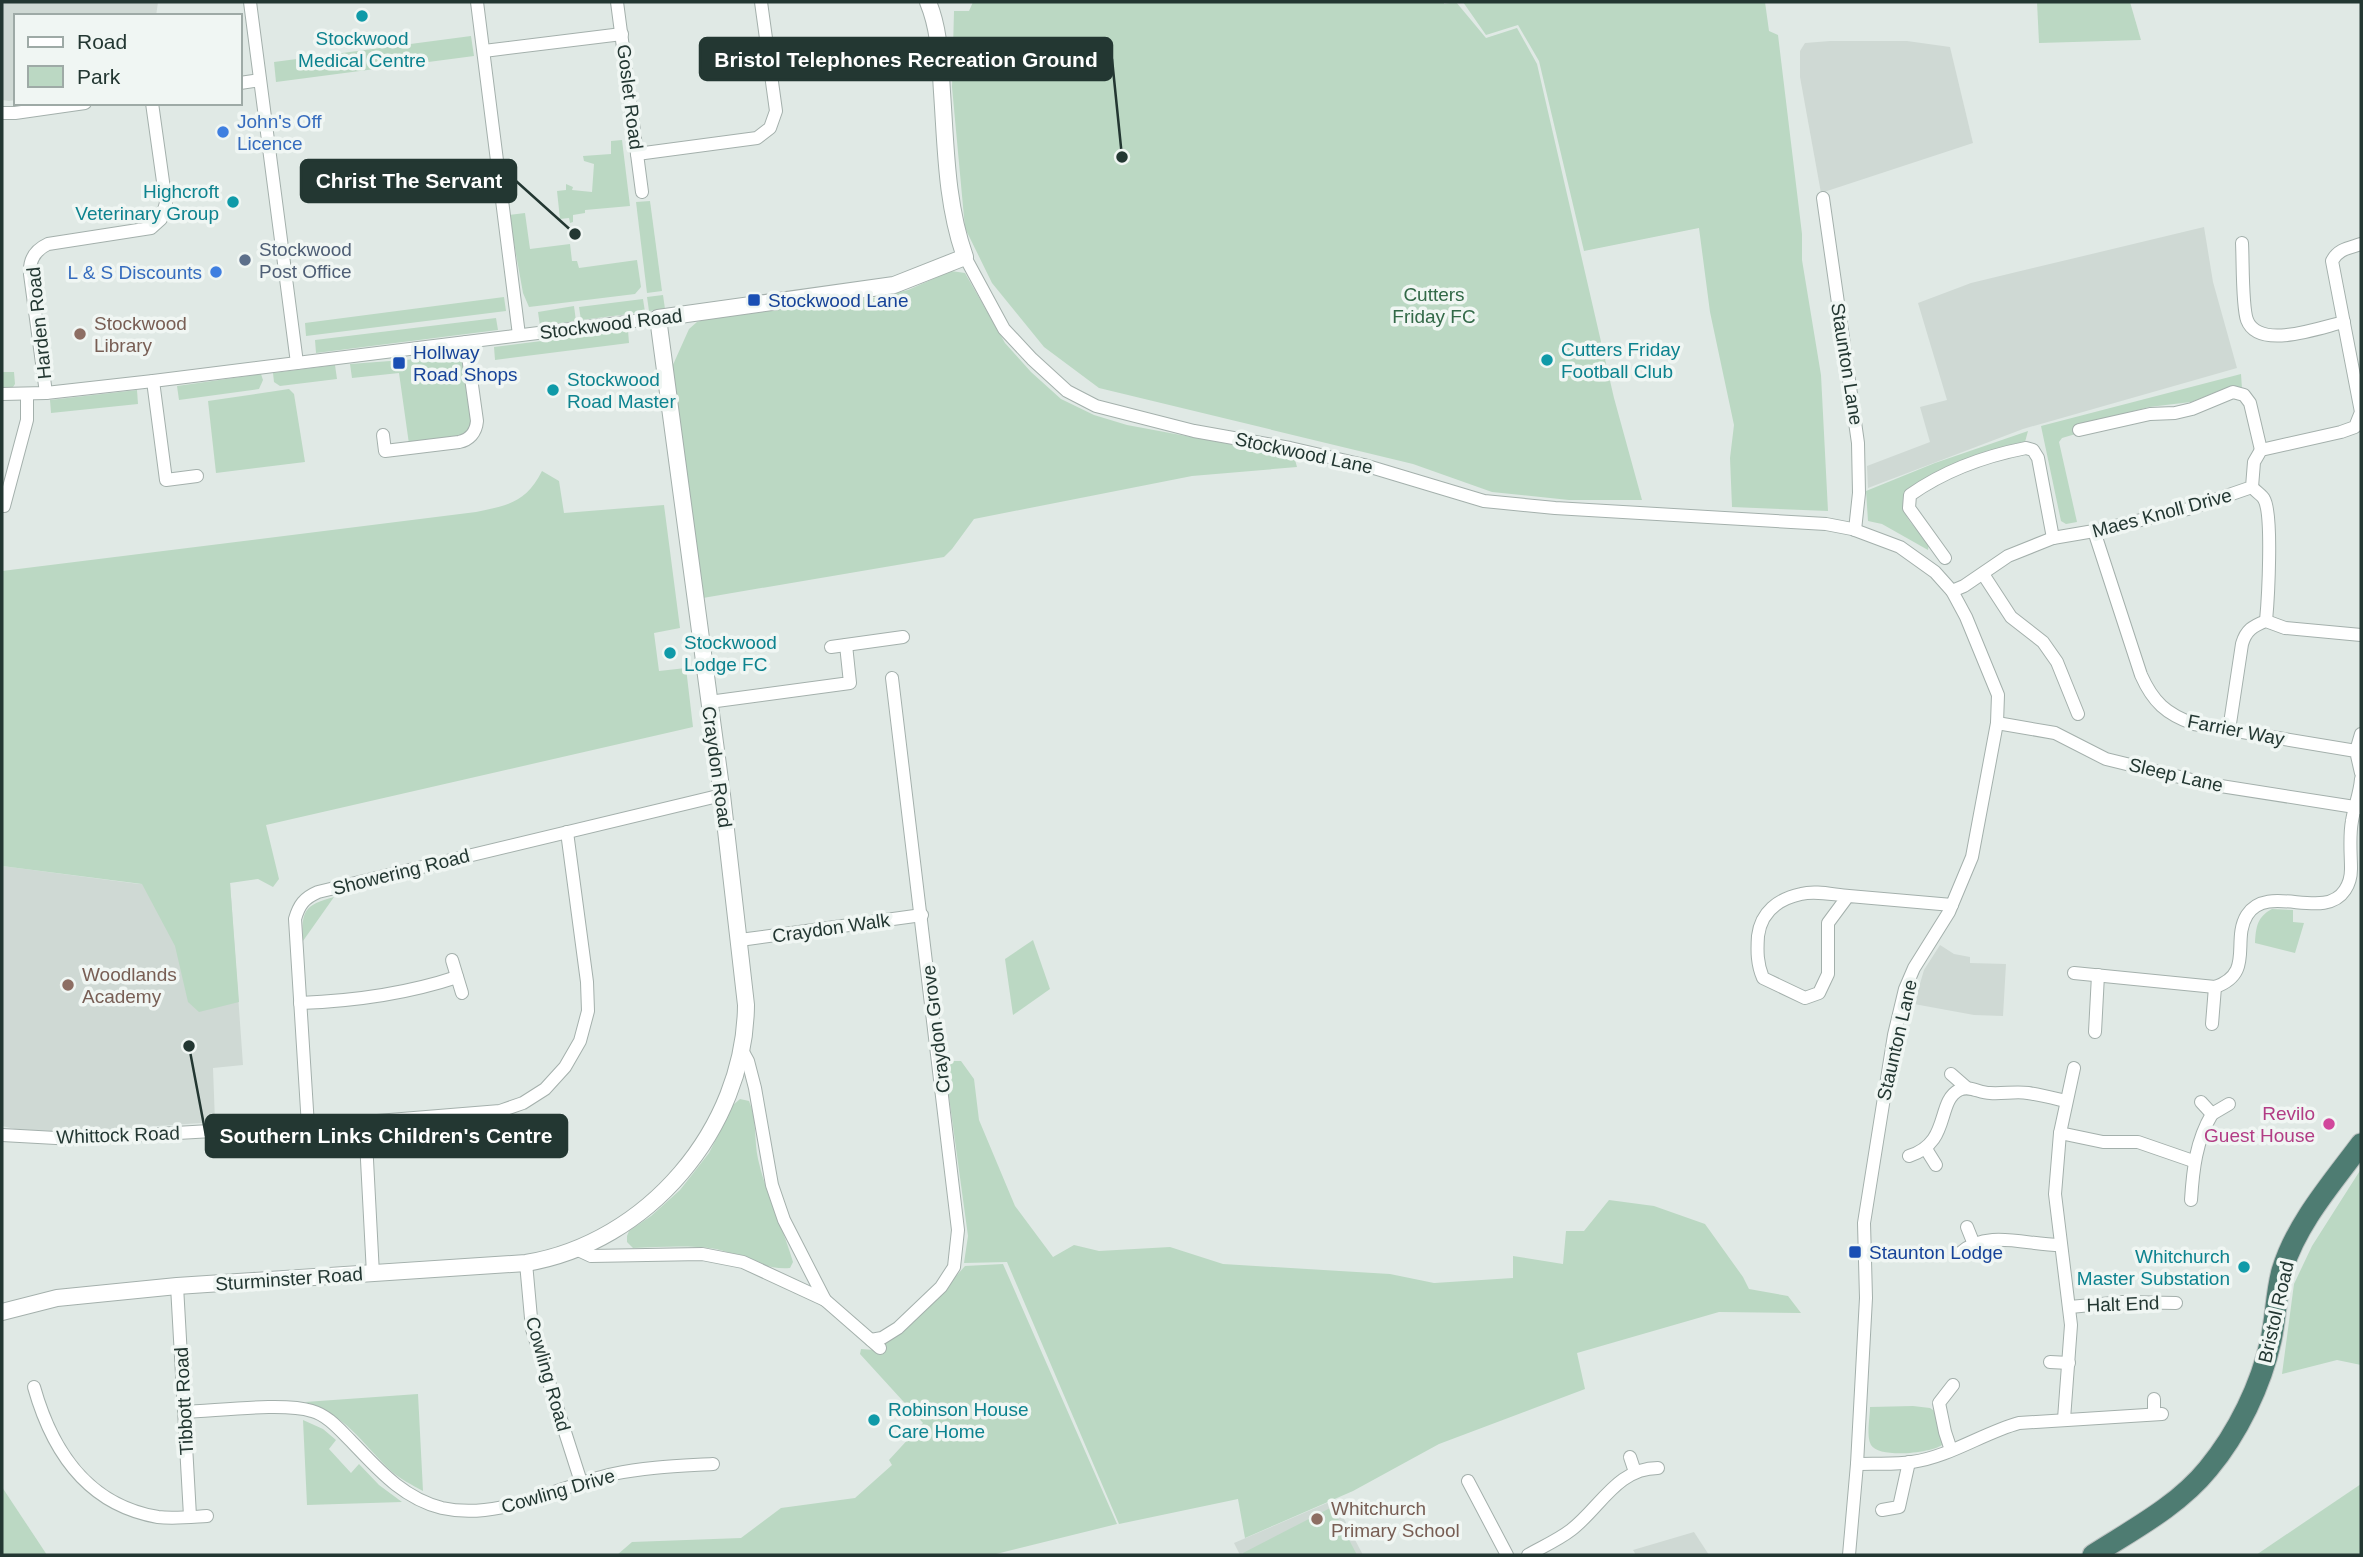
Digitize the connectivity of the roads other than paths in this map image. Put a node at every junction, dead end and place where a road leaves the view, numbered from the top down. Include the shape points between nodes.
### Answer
1 (250, 2) edge
2 (478, 2) edge
3 (617, 2) edge
4 (761, 2) edge
5 (928, 2) edge
6 (622, 34) junction
7 (484, 51) junction
8 (260, 80) junction
9 (242, 83) edge
10 (71, 105) edge
11 (152, 105) edge
12 (2, 113) edge
13 (637, 154) junction
14 (642, 192) dead end
15 (1823, 198) dead end
16 (2242, 243) dead end
17 (2361, 244) edge
18 (965, 257) junction
19 (658, 318) junction
20 (2344, 322) junction
21 (519, 335) junction
22 (466, 342) junction
23 (298, 363) junction
24 (153, 381) junction
25 (46, 393) junction
26 (2, 394) edge
27 (27, 394) junction
28 (2079, 430) dead end
29 (383, 435) dead end
30 (2262, 450) junction
31 (197, 476) dead end
32 (2252, 487) junction
33 (7, 507) edge
34 (1855, 530) junction
35 (2094, 531) junction
36 (2053, 538) junction
37 (1886, 541) joint
38 (1945, 558) dead end
39 (1983, 573) junction
40 (1952, 591) junction
41 (2266, 621) junction
42 (2361, 635) edge
43 (904, 637) dead end
44 (846, 645) junction
45 (831, 647) dead end
46 (892, 678) dead end
47 (709, 702) junction
48 (2078, 714) dead end
49 (1997, 723) junction
50 (2229, 730) junction
51 (2361, 734) edge
52 (2356, 751) junction
53 (2361, 773) edge
54 (2361, 779) edge
55 (722, 795) junction
56 (2359, 808) edge
57 (566, 832) junction
58 (1848, 896) junction
59 (1952, 905) junction
60 (922, 915) junction
61 (740, 940) junction
62 (452, 960) dead end
63 (2074, 973) dead end
64 (2098, 975) junction
65 (457, 977) junction
66 (2214, 987) junction
67 (462, 993) dead end
68 (300, 1003) junction
69 (2212, 1024) dead end
70 (2095, 1032) dead end
71 (741, 1050) junction
72 (2074, 1069) dead end
73 (1951, 1074) dead end
74 (1967, 1088) junction
75 (2066, 1101) junction
76 (2201, 1102) dead end
77 (2229, 1104) dead end
78 (2212, 1114) junction
79 (365, 1122) junction
80 (308, 1126) junction
81 (2060, 1133) junction
82 (2, 1135) edge
83 (2361, 1144) edge
84 (1926, 1149) junction
85 (1909, 1156) dead end
86 (2193, 1161) junction
87 (1936, 1165) dead end
88 (2191, 1200) dead end
89 (1967, 1227) dead end
90 (1973, 1242) junction
91 (2060, 1245) junction
92 (576, 1250) junction
93 (1960, 1252) dead end
94 (526, 1263) junction
95 (373, 1274) junction
96 (177, 1286) junction
97 (825, 1300) junction
98 (2176, 1303) dead end
99 (2070, 1307) junction
100 (2, 1312) edge
101 (875, 1344) joint
102 (2050, 1362) dead end
103 (2069, 1363) junction
104 (1953, 1385) dead end
105 (34, 1387) dead end
106 (1926, 1399) dead end
107 (2154, 1399) dead end
108 (1939, 1403) junction
109 (184, 1412) junction
110 (2064, 1419) junction
111 (1951, 1450) junction
112 (1630, 1457) dead end
113 (1909, 1462) junction
114 (713, 1464) dead end
115 (1857, 1464) junction
116 (1658, 1468) dead end
117 (1634, 1472) junction
118 (1468, 1481) dead end
119 (581, 1482) junction
120 (1882, 1510) dead end
121 (190, 1516) junction
122 (207, 1516) dead end
123 (1507, 1555) edge
124 (1528, 1555) edge
125 (1849, 1555) edge
126 (2093, 1555) edge

1 - 8 street
2 - 7 street
3 - 6 street, Goslet Road
4 - 13 street via 776,111 770,128 757,138
5 - 18 street, Stockwood Lane via 939,41 948,191
6 - 7 street
6 - 13 street, Goslet Road
7 - 21 street
8 - 9 street
8 - 23 street
10 - 12 street
11 - 25 street, Harden Road via 166,203 158,223 140,231 48,244 32,260
13 - 14 street, Goslet Road
15 - 34 street, Staunton Lane via 1858,443
16 - 20 street via 2246,317 2255,329 2274,337
17 - 20 street via 2341,250 2332,261
18 - 19 street, Stockwood Road via 894,285
18 - 34 street, Stockwood Lane via 1004,329 1067,391 1096,406 1194,431 1290,447 1484,500 1826,524
19 - 21 street, Stockwood Road
19 - 47 street, Craydon Road
20 - 30 street via 2360,404 2359,421 2351,430
21 - 22 street, Stockwood Road
22 - 23 street, Stockwood Road
22 - 29 street via 477,421 469,438 385,451
23 - 24 street, Stockwood Road
24 - 25 street, Stockwood Road
24 - 31 street via 166,480
25 - 27 street, Stockwood Road
26 - 27 street, Stockwood Road
27 - 33 street via 27,420
28 - 30 street via 2192,409 2233,392 2250,403
30 - 32 street, Maes Knoll Drive via 2254,463
32 - 35 street, Maes Knoll Drive via 2198,506
32 - 41 street via 2264,498 2267,519
34 - 37 street, Stockwood Lane
35 - 36 street, Maes Knoll Drive
35 - 50 street, Farrier Way via 2147,690 2174,717
36 - 38 street via 2038,458 2026,448 1968,464 1910,495 1909,508
36 - 39 street, Maes Knoll Drive via 2008,556
37 - 40 street, Staunton Lane via 1913,554
39 - 40 street, Maes Knoll Drive
39 - 48 street via 2011,617 2043,642 2057,662
40 - 49 street, Staunton Lane via 1998,695
41 - 42 street via 2286,628
41 - 50 street via 2245,633
43 - 44 street
44 - 45 street
44 - 47 street via 850,683
46 - 60 street, Craydon Grove
47 - 55 street, Craydon Road
49 - 56 street, Sleep Lane via 2055,733 2106,759 2208,785
49 - 59 street, Staunton Lane via 1972,857
50 - 52 street, Farrier Way
51 - 52 street
52 - 53 street
54 - 56 street
55 - 57 street, Showering Road
55 - 61 street, Craydon Road
56 - 66 street via 2352,820 2347,888 2338,898 2325,902 2257,906 2243,927 2240,966 2231,978
57 - 68 street, Showering Road via 307,897 295,919
57 - 79 street, Whittock Road via 588,1012 580,1041 565,1068 545,1089 500,1111
58 - 58 street via 1807,893 1772,906 1759,929 1758,961 1763,978 1805,998 1819,993 1828,974 1828,923
58 - 59 street
59 - 115 street, Staunton Lane via 1914,968 1894,1035 1864,1223 1866,1298
60 - 61 street, Craydon Walk
60 - 101 street, Craydon Grove via 958,1250 942,1287
61 - 71 street, Craydon Road via 746,1005
62 - 65 street
63 - 64 street
64 - 66 street
64 - 70 street
65 - 67 street
65 - 68 street via 383,996
66 - 69 street
68 - 80 street, Showering Road
71 - 92 street, Craydon Road via 716,1120 678,1178 628,1223
71 - 97 street, Craydon Road via 755,1088 783,1220
72 - 75 street
73 - 74 street
74 - 75 street
74 - 84 street via 1950,1100
75 - 81 street
76 - 78 street
77 - 78 street
78 - 86 street
79 - 80 street, Whittock Road
79 - 95 street
80 - 82 street, Whittock Road via 74,1139
81 - 86 street via 2103,1142 2138,1142
81 - 91 street via 2055,1194
83 - 126 highway, Bristol Road via 2304,1223 2287,1257 2264,1368 2238,1424 2209,1468 2175,1500
84 - 85 street
84 - 87 street
86 - 88 street
89 - 90 street
90 - 91 street via 1992,1239
90 - 93 street
91 - 99 street
92 - 94 street, Sturminster Road
92 - 97 street, Craydon Road via 591,1255 702,1254 743,1262
94 - 95 street, Sturminster Road
94 - 119 street, Cowling Road via 532,1329
95 - 96 street, Sturminster Road
96 - 100 street, Sturminster Road via 57,1298
96 - 109 street, Tibbott Road
97 - 101 street, Craydon Road
98 - 99 street, Halt End
99 - 103 street
102 - 103 street
103 - 110 street
104 - 108 street
105 - 121 street via 43,1421 60,1453 83,1479 134,1511 160,1517
106 - 108 street
107 - 110 street via 2158,1414
108 - 111 street
109 - 119 street, Cowling Drive via 289,1407 313,1411 334,1424 394,1485 443,1508 495,1510
109 - 121 street, Tibbott Road
110 - 111 street via 2019,1423
111 - 113 street
112 - 117 street
113 - 115 street
113 - 120 street via 1903,1511
114 - 119 street, Cowling Drive via 648,1468
115 - 125 street, Staunton Lane
116 - 117 street
117 - 124 street via 1570,1530
118 - 123 street
121 - 122 street

